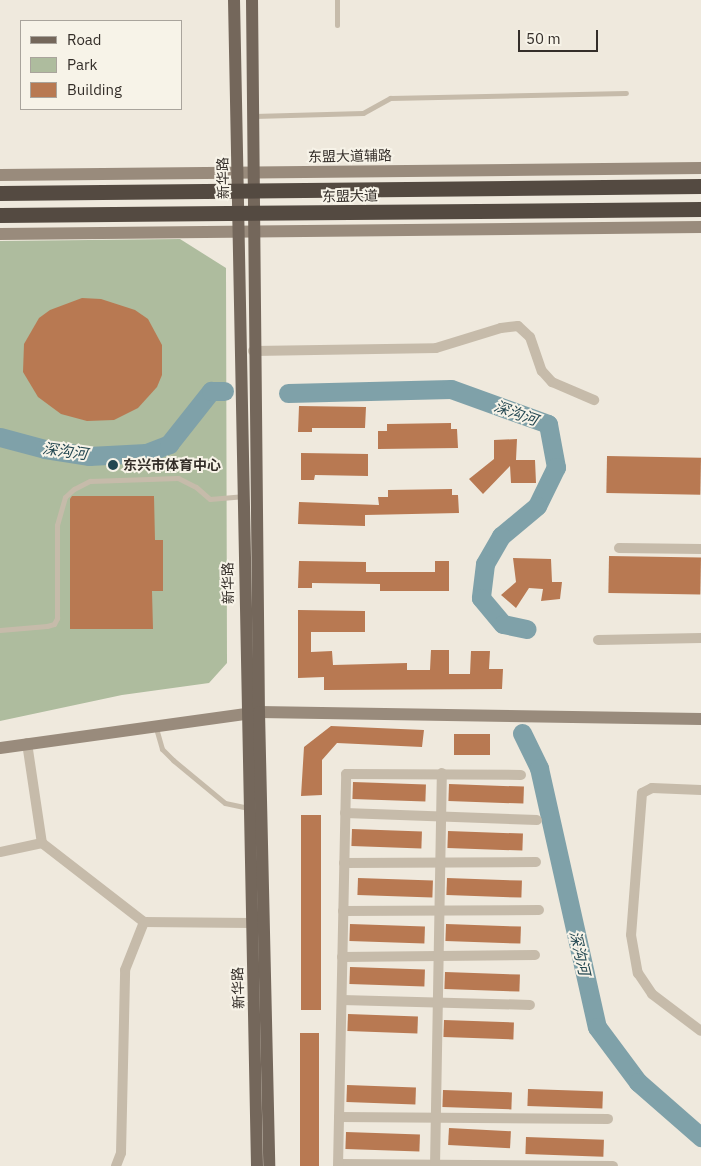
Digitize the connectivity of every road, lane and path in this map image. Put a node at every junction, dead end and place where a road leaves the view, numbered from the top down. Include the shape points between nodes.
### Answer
1 (234, 0) edge
2 (252, 0) edge
3 (337, 0) edge
4 (337, 25) dead end
5 (626, 93) dead end
6 (252, 116) junction
7 (701, 168) edge
8 (252, 172) junction
9 (237, 173) junction
10 (0, 175) edge
11 (701, 186) edge
12 (245, 191) junction
13 (0, 193) edge
14 (701, 208) edge
15 (245, 213) junction
16 (0, 215) edge
17 (701, 227) edge
18 (245, 231) junction
19 (0, 234) edge
20 (254, 351) junction
21 (594, 400) dead end
22 (242, 496) junction
23 (619, 548) dead end
24 (701, 549) edge
25 (0, 630) edge
26 (701, 638) edge
27 (598, 640) dead end
28 (252, 713) junction
29 (701, 719) edge
30 (156, 725) junction
31 (27, 743) junction
32 (0, 748) edge
33 (442, 773) junction
34 (521, 774) dead end
35 (701, 790) edge
36 (248, 808) junction
37 (345, 814) junction
38 (441, 817) junction
39 (537, 820) dead end
40 (42, 843) junction
41 (0, 852) edge
42 (536, 862) dead end
43 (344, 863) junction
44 (440, 863) junction
45 (439, 910) junction
46 (539, 910) dead end
47 (343, 911) junction
48 (144, 922) junction
49 (251, 922) junction
50 (438, 955) junction
51 (535, 955) dead end
52 (342, 957) junction
53 (342, 1000) junction
54 (437, 1004) junction
55 (530, 1005) dead end
56 (701, 1031) edge
57 (339, 1117) junction
58 (435, 1119) junction
59 (608, 1119) dead end
60 (338, 1165) edge
61 (116, 1166) edge
62 (257, 1166) edge
63 (269, 1166) edge
64 (435, 1166) edge
65 (613, 1166) edge

1 - 9 main road, 新华路
2 - 6 main road, 新华路
3 - 4 lane
5 - 6 lane via 390,98 363,113
6 - 8 main road, 新华路
7 - 8 street, 东盟大道辅路
8 - 9 street, 东盟大道辅路
8 - 12 main road, 新华路
9 - 10 street, 东盟大道辅路
9 - 12 main road, 新华路
11 - 12 highway, 东盟大道
12 - 13 highway, 东盟大道
12 - 15 main road, 新华路
14 - 15 highway, 东盟大道
15 - 16 highway, 东盟大道
15 - 18 main road, 新华路
17 - 18 street
18 - 19 street
18 - 20 main road, 新华路
18 - 22 main road, 新华路
20 - 21 street via 436,348 518,326 530,336 542,371 552,382
20 - 28 main road, 新华路
22 - 25 lane via 210,499 178,478 90,481 74,489 65,497 57,525 57,618 54,624
22 - 28 main road, 新华路
23 - 24 street
26 - 27 street
28 - 29 street
28 - 30 street
28 - 36 main road, 新华路
28 - 63 main road, 新华路
30 - 31 street
30 - 36 lane via 160,744 167,755 225,804
31 - 32 street
31 - 40 street
33 - 34 street
33 - 37 street via 346,774
33 - 38 street
35 - 56 street via 652,788 642,793 631,935 638,973 652,994
36 - 49 main road, 新华路
37 - 38 street
37 - 43 street
38 - 39 street
38 - 44 street
40 - 41 street
40 - 48 street
42 - 44 street
43 - 44 street
43 - 47 street
44 - 45 street
45 - 46 street
45 - 47 street
45 - 50 street
47 - 52 street
48 - 49 street
48 - 61 street via 125,970 121,1154
49 - 62 main road, 新华路
50 - 51 street
50 - 52 street
50 - 54 street
52 - 53 street
53 - 54 street
53 - 57 street
54 - 55 street
54 - 58 street
57 - 58 street
57 - 60 street
58 - 59 street
58 - 64 street
60 - 64 street
64 - 65 street

